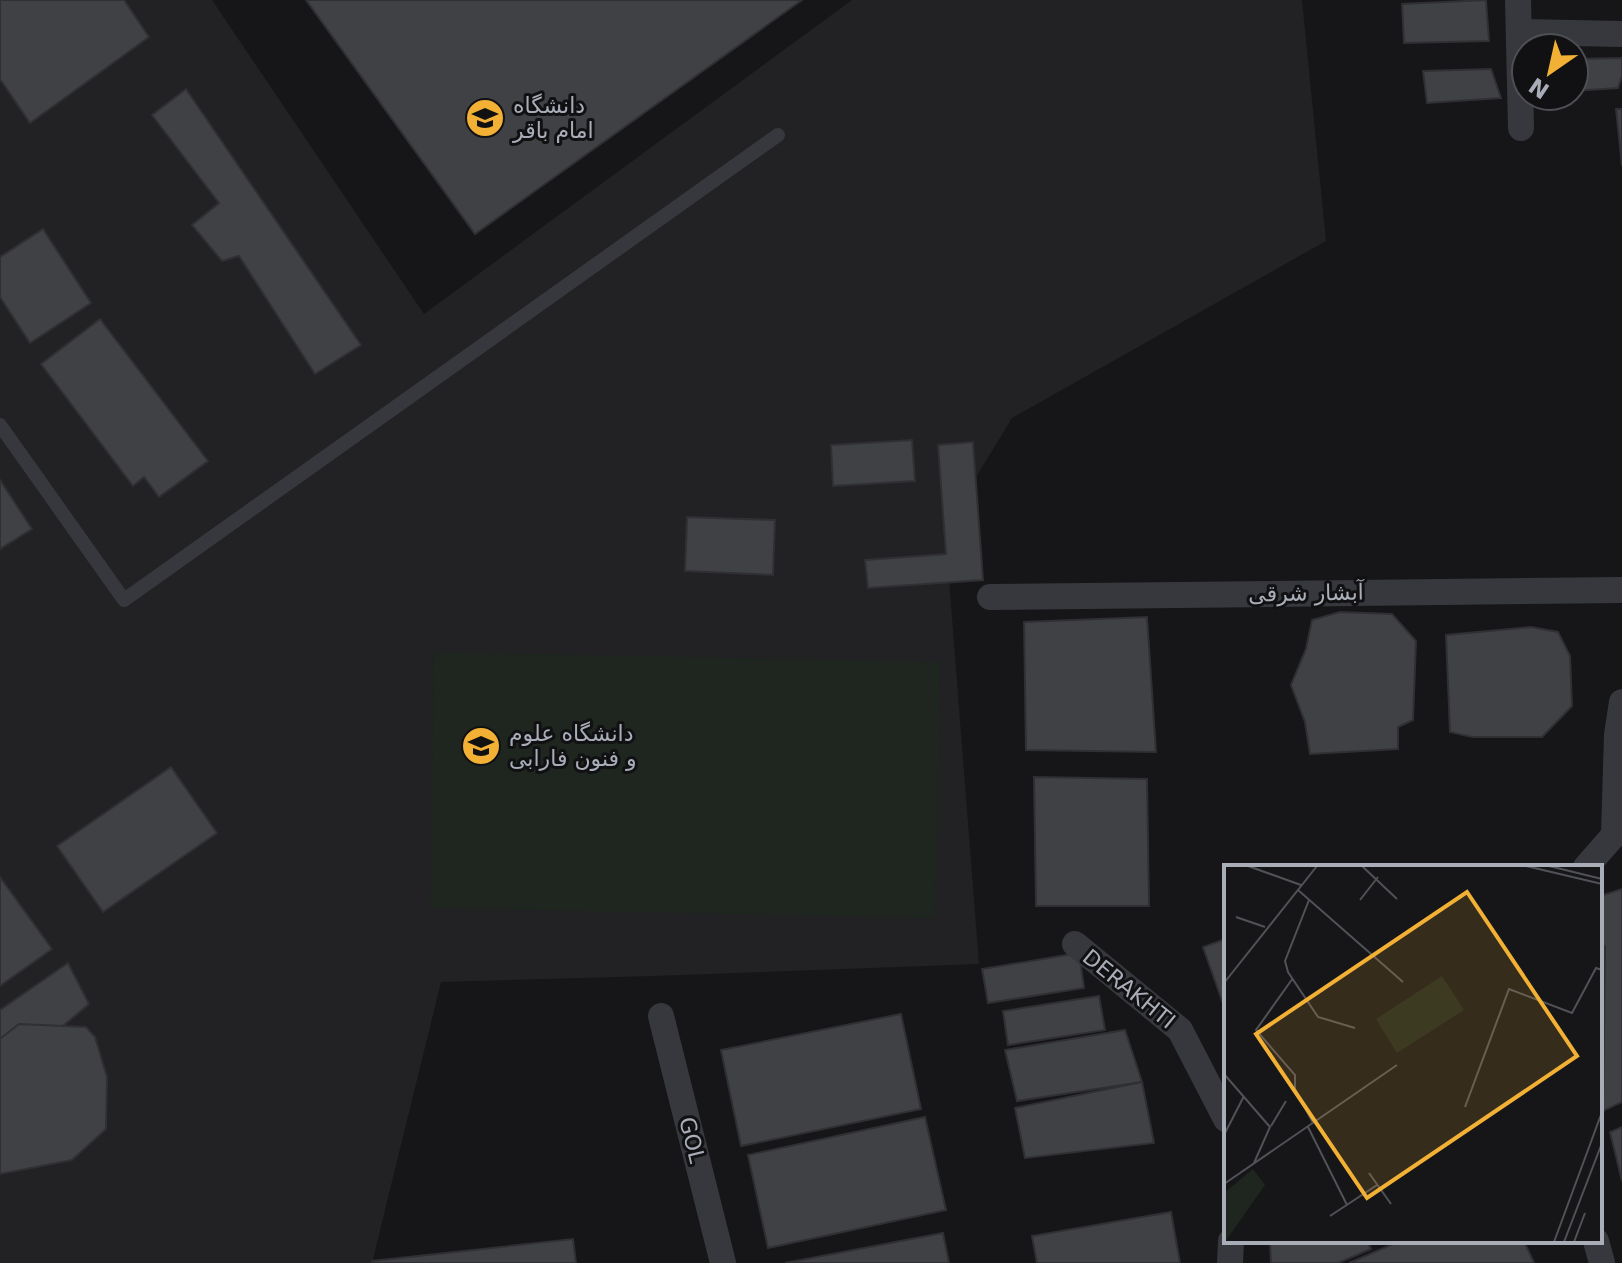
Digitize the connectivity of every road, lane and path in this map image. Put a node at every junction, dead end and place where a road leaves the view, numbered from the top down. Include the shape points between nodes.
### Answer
1 (1518, 0) edge
2 (1519, 32) edge
3 (1590, 33) edge
4 (1622, 34) edge
5 (1521, 112) edge
6 (1521, 128) dead end
7 (778, 135) dead end
8 (0, 425) edge
9 (1622, 590) edge
10 (990, 597) dead end
11 (1622, 702) edge
12 (1588, 865) edge
13 (1075, 944) dead end
14 (661, 1016) dead end
15 (1224, 1115) edge
16 (1231, 1243) edge
17 (1597, 1243) edge
18 (723, 1263) edge
19 (1230, 1263) edge
20 (1602, 1263) edge

1 - 2 street
3 - 4 street
5 - 6 street
7 - 8 lane via 124,600
9 - 10 street, آبشار شرقی
11 - 12 street via 1614,835
13 - 15 street, DERAKHTI via 1180,1030
14 - 18 street, GOL
16 - 19 street
17 - 20 street

